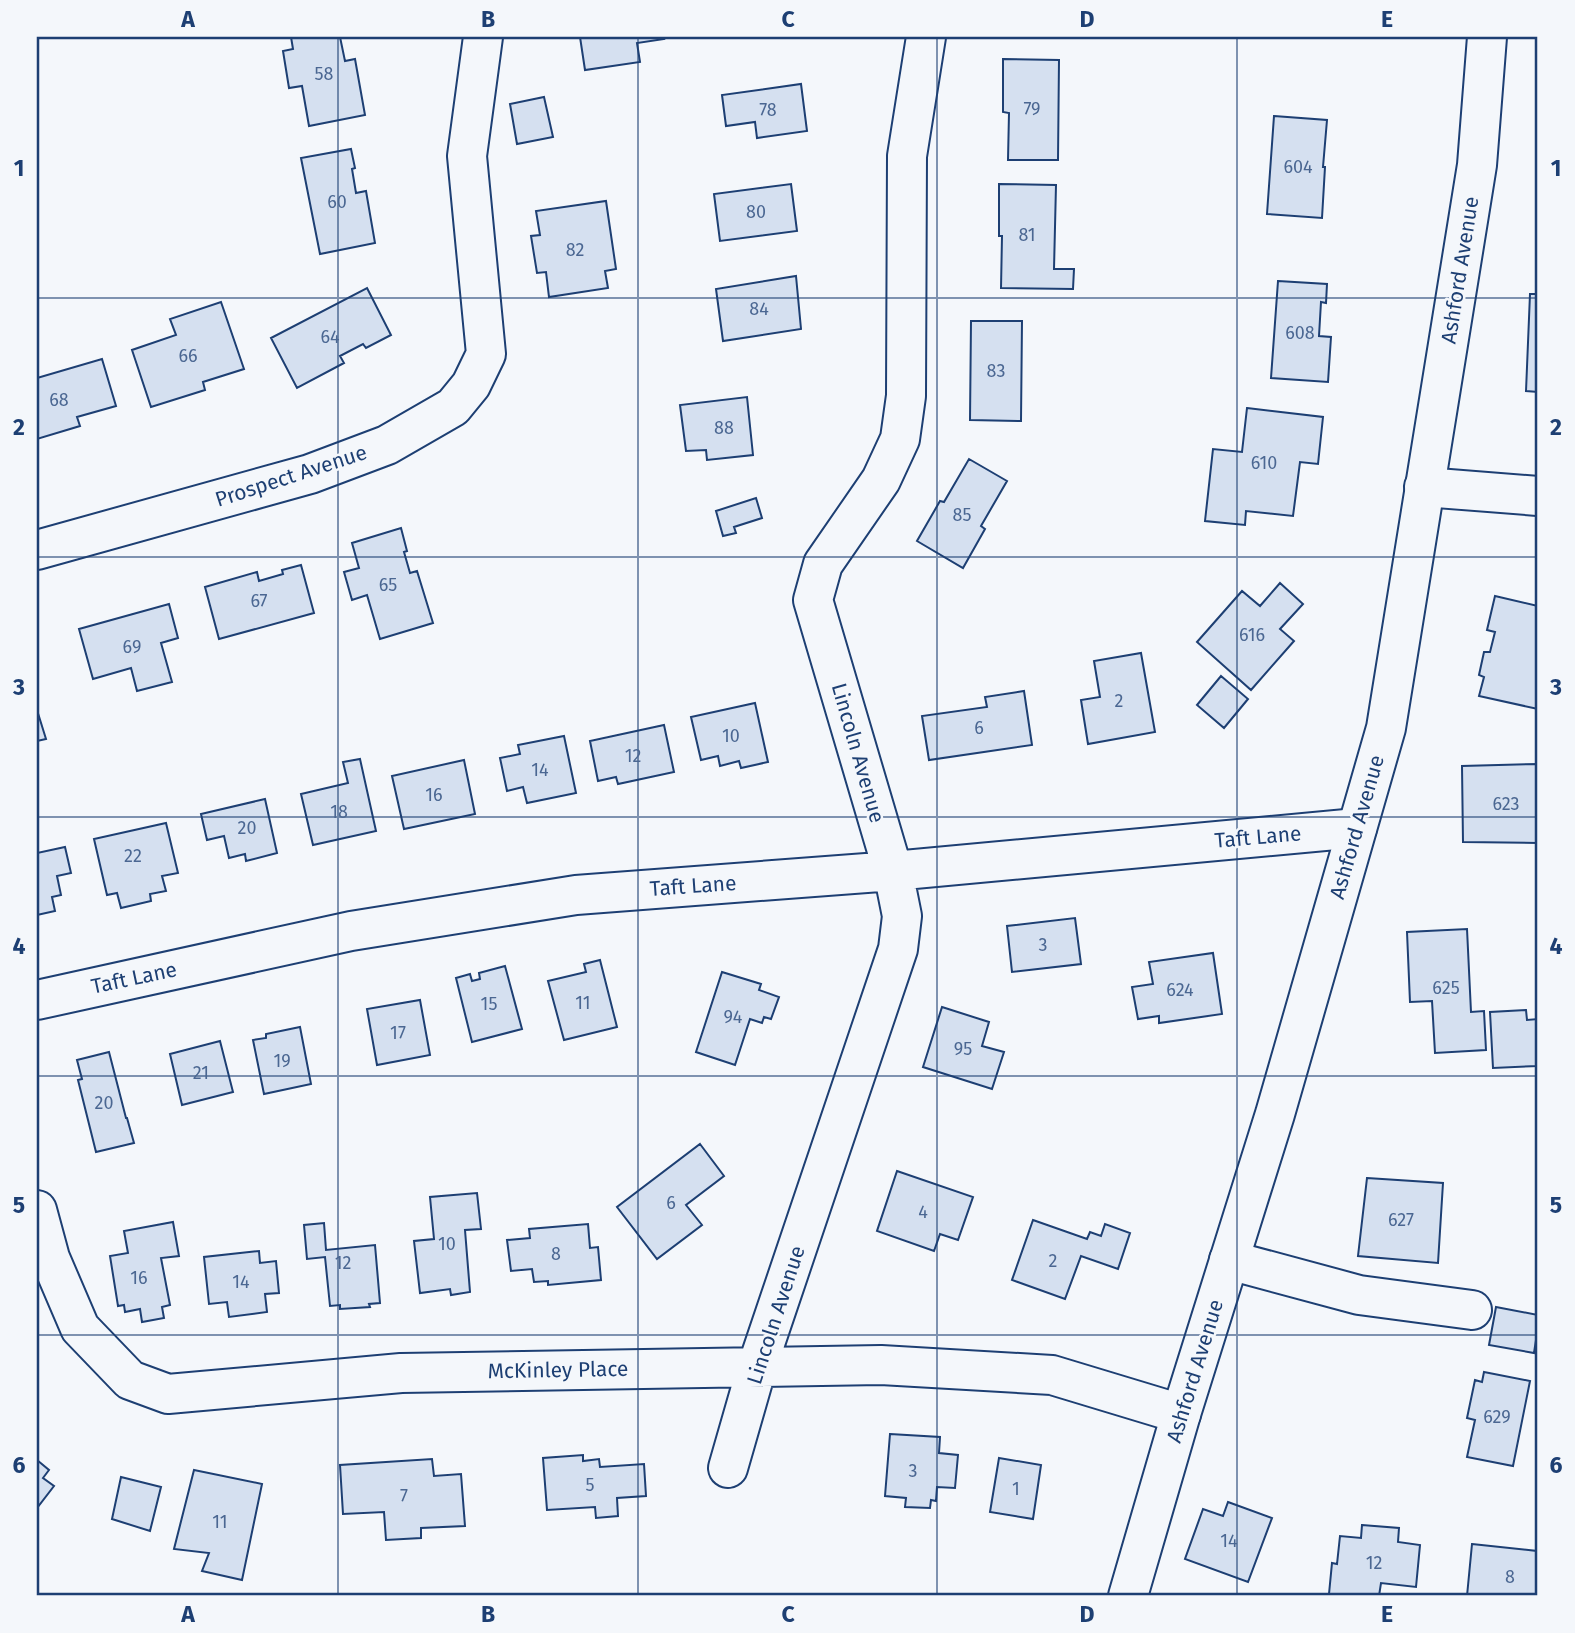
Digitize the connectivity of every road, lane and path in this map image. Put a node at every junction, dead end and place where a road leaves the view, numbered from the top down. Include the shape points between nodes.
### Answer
1 (483, 37) edge
2 (926, 37) edge
3 (1487, 37) edge
4 (1424, 487) junction
5 (1538, 496) edge
6 (37, 550) edge
7 (1357, 828) junction
8 (893, 871) junction
9 (37, 1000) edge
10 (37, 1210) edge
11 (1229, 1260) junction
12 (1472, 1310) dead end
13 (757, 1367) junction
14 (1181, 1414) junction
15 (728, 1468) dead end
16 (1128, 1596) edge

1 - 6 street, Prospect Avenue via 467,156 486,354 471,385 453,407 387,445 310,474
2 - 8 street, Lincoln Avenue via 906,156 906,396 900,439 881,481 823,564 813,600
3 - 4 street, Ashford Avenue via 1477,165
4 - 5 street
4 - 7 street, Ashford Avenue via 1386,728
7 - 8 street, Taft Lane
7 - 11 street, Ashford Avenue
8 - 9 street, Taft Lane via 576,895 351,931
8 - 13 street, Lincoln Avenue via 902,916 898,950
10 - 13 street, McKinley Place via 50,1258 80,1328 130,1380 168,1394 401,1373
11 - 12 street via 1359,1295
11 - 14 street, Ashford Avenue
13 - 14 street, McKinley Place via 881,1365 1052,1375
13 - 15 street, Lincoln Avenue
14 - 16 street, Ashford Avenue

